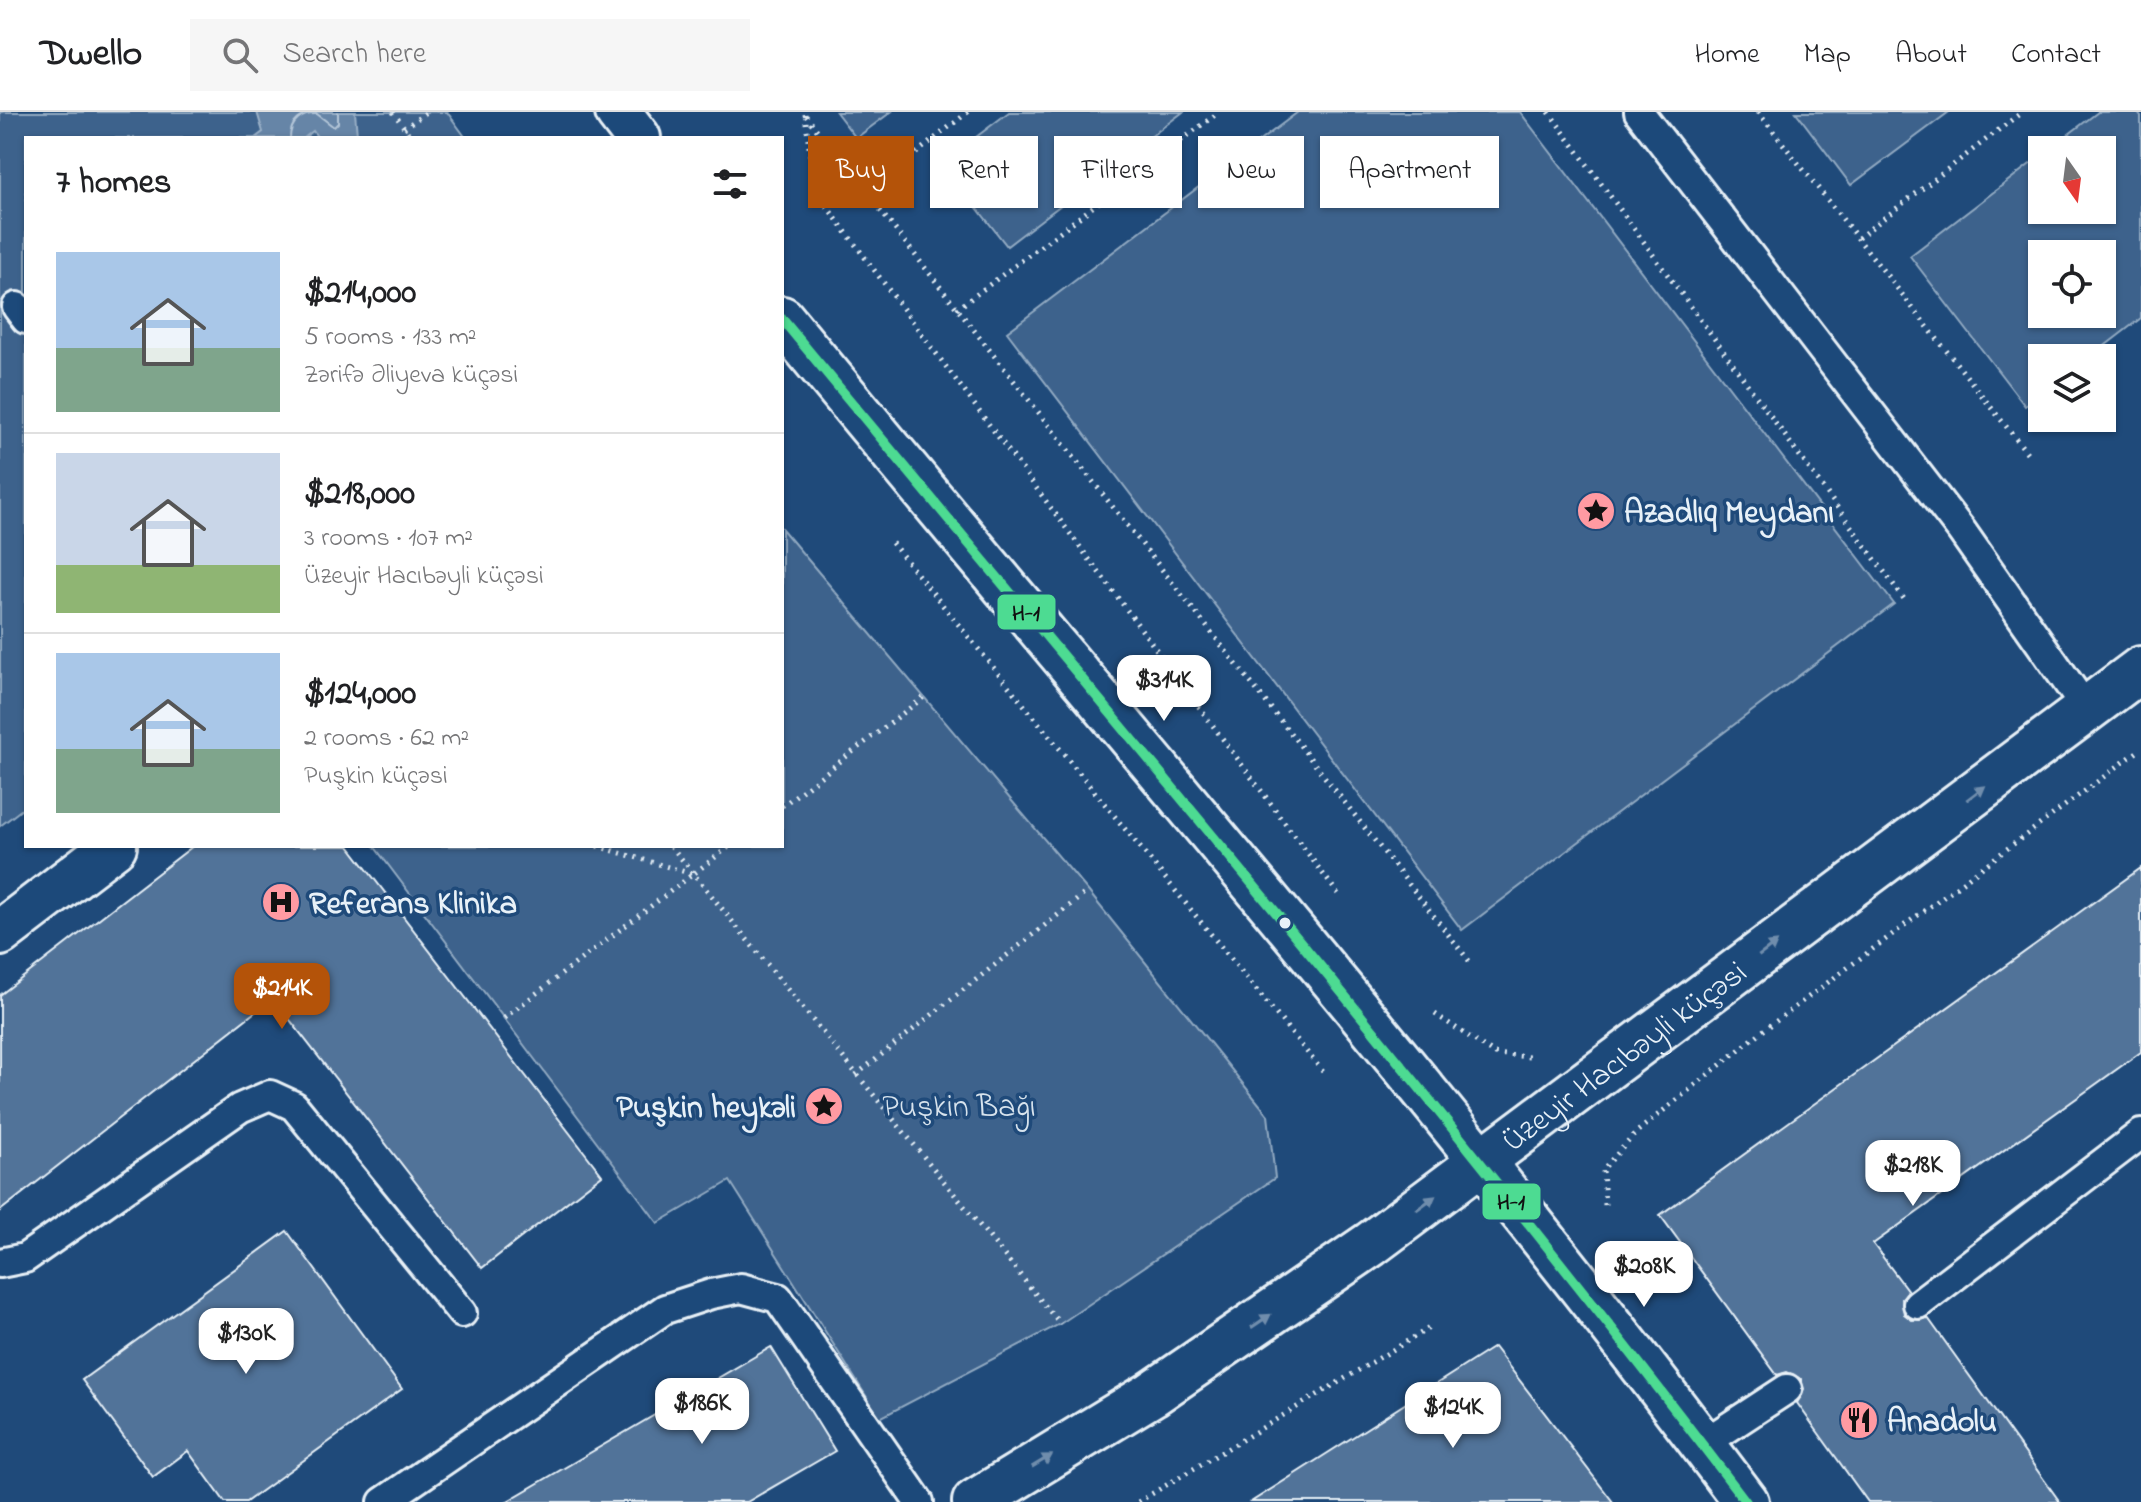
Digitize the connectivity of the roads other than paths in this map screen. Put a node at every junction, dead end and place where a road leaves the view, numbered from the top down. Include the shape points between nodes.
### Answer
1 (1639, 112) edge
2 (785, 328) edge
3 (2141, 669) edge
4 (2087, 710) junction
5 (111, 848) edge
6 (0, 933) edge
7 (2140, 1137) edge
8 (1481, 1163) junction
9 (0, 1263) edge
10 (1918, 1304) dead end
11 (462, 1313) dead end
12 (1787, 1389) dead end
13 (1703, 1444) junction
14 (383, 1502) edge
15 (919, 1502) edge
16 (975, 1502) edge
17 (1746, 1502) edge

1 - 4 lane via 1961,530
2 - 8 main road via 1378,1032
3 - 4 main road, Üzeyir Hacıbəyli küçəsi
8 -> 4 main road, Üzeyir Hacıbəyli küçəsi
5 - 6 main road
7 - 10 lane
8 - 13 main road
16 -> 8 main road, Üzeyir Hacıbəyli küçəsi via 1152,1394
9 - 11 lane via 25,1258 240,1108 270,1095 294,1106
12 - 13 lane
13 - 17 main road
14 - 15 lane via 665,1309 741,1288 778,1298

